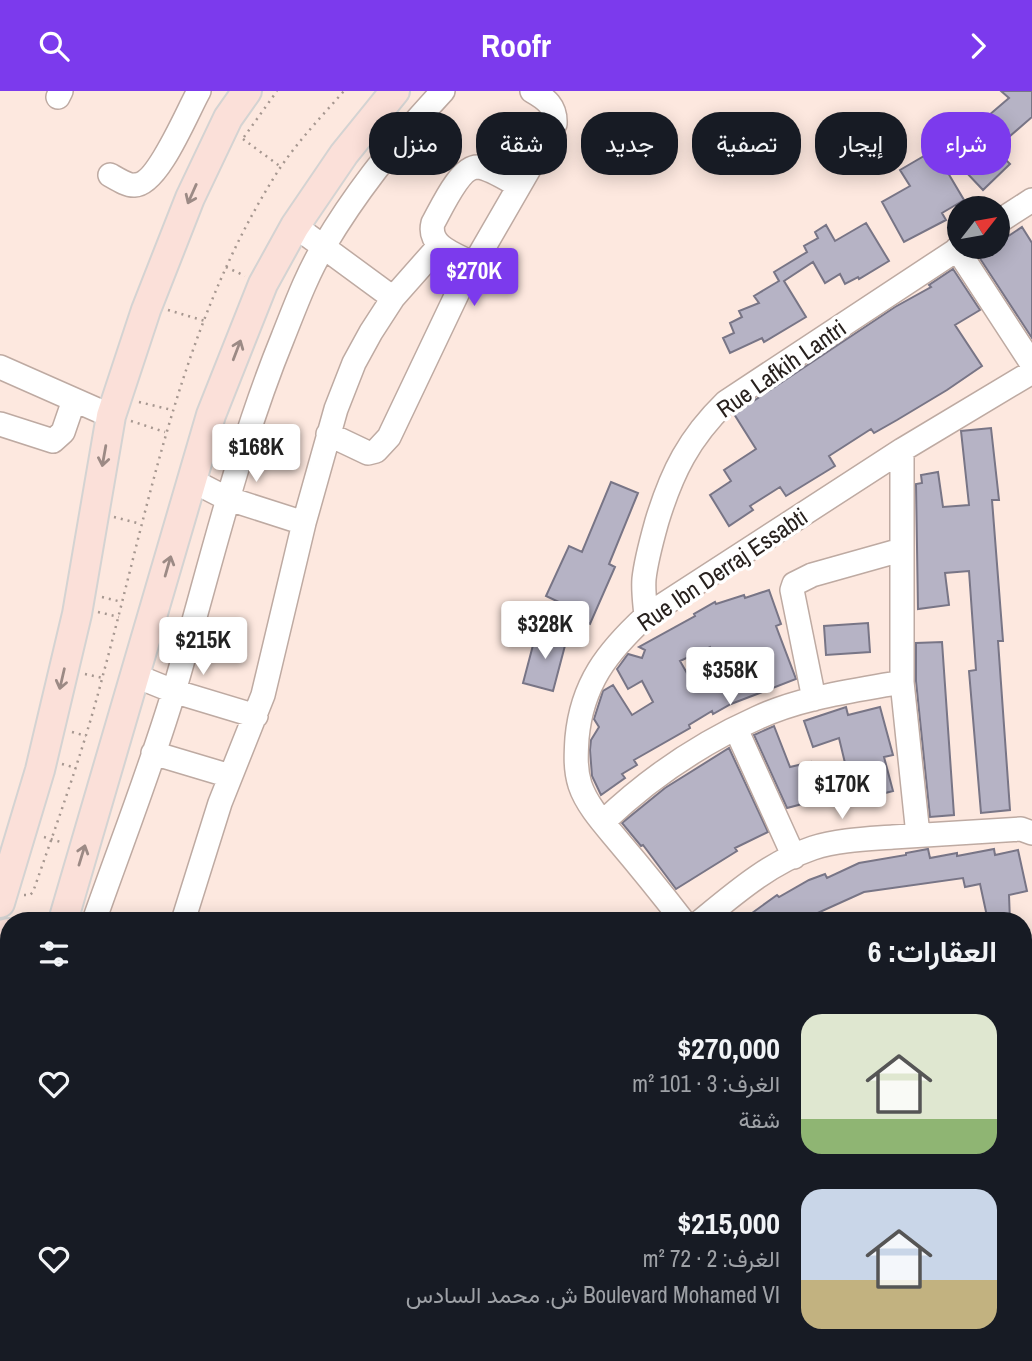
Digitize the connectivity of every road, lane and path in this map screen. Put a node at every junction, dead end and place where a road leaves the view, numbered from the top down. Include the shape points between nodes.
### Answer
1 (199, 91) edge
2 (247, 91) edge
3 (277, 91) edge
4 (344, 91) edge
5 (395, 91) edge
6 (443, 91) edge
7 (532, 91) edge
8 (281, 167) junction
9 (110, 176) dead end
10 (519, 186) junction
11 (1032, 199) edge
12 (1010, 214) edge
13 (295, 226) junction
14 (439, 246) junction
15 (324, 247) junction
16 (947, 256) edge
17 (966, 259) edge
18 (474, 264) junction
19 (393, 298) junction
20 (168, 310) dead end
21 (205, 321) junction
22 (1032, 363) edge
23 (0, 367) edge
24 (1032, 372) edge
25 (74, 400) junction
26 (172, 411) junction
27 (122, 419) junction
28 (0, 424) edge
29 (165, 432) junction
30 (328, 434) junction
31 (902, 450) junction
32 (193, 481) junction
33 (226, 498) junction
34 (113, 517) dead end
35 (304, 523) junction
36 (141, 524) junction
37 (901, 550) junction
38 (97, 595) dead end
39 (122, 602) junction
40 (94, 611) dead end
41 (119, 617) junction
42 (646, 617) junction
43 (79, 673) dead end
44 (136, 676) junction
45 (103, 678) junction
46 (902, 682) junction
47 (173, 691) junction
48 (814, 699) junction
49 (256, 716) junction
50 (736, 729) junction
51 (65, 730) dead end
52 (86, 736) junction
53 (153, 753) junction
54 (57, 763) dead end
55 (76, 768) junction
56 (230, 776) junction
57 (62, 781) dead end
58 (71, 783) junction
59 (603, 823) junction
60 (1028, 828) edge
61 (22, 830) junction
62 (918, 835) junction
63 (51, 839) junction
64 (84, 849) junction
65 (794, 857) junction
66 (10, 898) edge
67 (66, 912) edge
68 (97, 912) edge
69 (186, 912) edge
70 (677, 912) edge
71 (712, 912) edge

1 - 9 street via 145,183 134,186
2 -> 27 main road via 228,117 190,198 146,310
3 - 8 path via 243,139
4 - 8 path
5 - 13 main road via 344,153
6 - 15 street via 372,176
7 - 10 street via 552,106 555,124
8 - 21 path via 241,235
10 - 14 street via 479,167 469,169 433,223 433,239
10 - 18 street
11 - 12 street
13 - 15 street
32 -> 13 main road via 211,415 263,284
14 - 18 street
14 - 19 street
15 - 19 street
15 - 33 street via 267,375
16 - 42 street, Rue Lafkih Lantri via 726,402 705,423 683,454 663,502 644,579
17 - 22 street
18 - 30 street via 382,446 368,453
19 - 30 street via 354,363
20 - 21 path
21 - 26 path
23 - 25 street
24 - 31 street, Rue Ibn Derraj Essabti
25 - 27 street
25 - 28 street via 63,432 53,441
26 - 27 path via 139,402
26 - 29 path
27 - 29 path
27 -> 61 main road
29 - 36 path
30 - 35 street
31 - 37 street
31 - 42 street, Rue Ibn Derraj Essabti
32 - 33 street
44 -> 32 main road
33 - 35 street
33 - 47 street
34 - 36 path
35 - 49 street
36 - 39 path
37 - 46 street
37 - 48 street via 794,584
38 - 39 path
39 - 41 path
40 - 41 path
41 - 45 path
42 - 59 street, Rue Ibn Derraj Essabti via 597,671 580,719 575,760 580,787
43 - 45 path
44 - 47 street
44 - 64 main road
45 - 52 path
46 - 48 street
46 - 62 street
47 - 49 street
47 - 53 street
48 - 50 street
49 - 56 street
50 - 59 street via 665,771
50 - 65 street
51 - 52 path
52 - 55 path
53 - 56 street
53 - 68 street
54 - 55 path
55 - 58 path
56 - 69 street
57 - 58 path
58 - 63 path
59 - 70 street, Rue Ibn Derraj Essabti
60 - 62 street
61 - 63 path
61 - 66 main road
62 - 65 street via 855,840
63 - 64 path
63 - 66 path via 33,891
67 -> 64 main road
65 - 71 street

